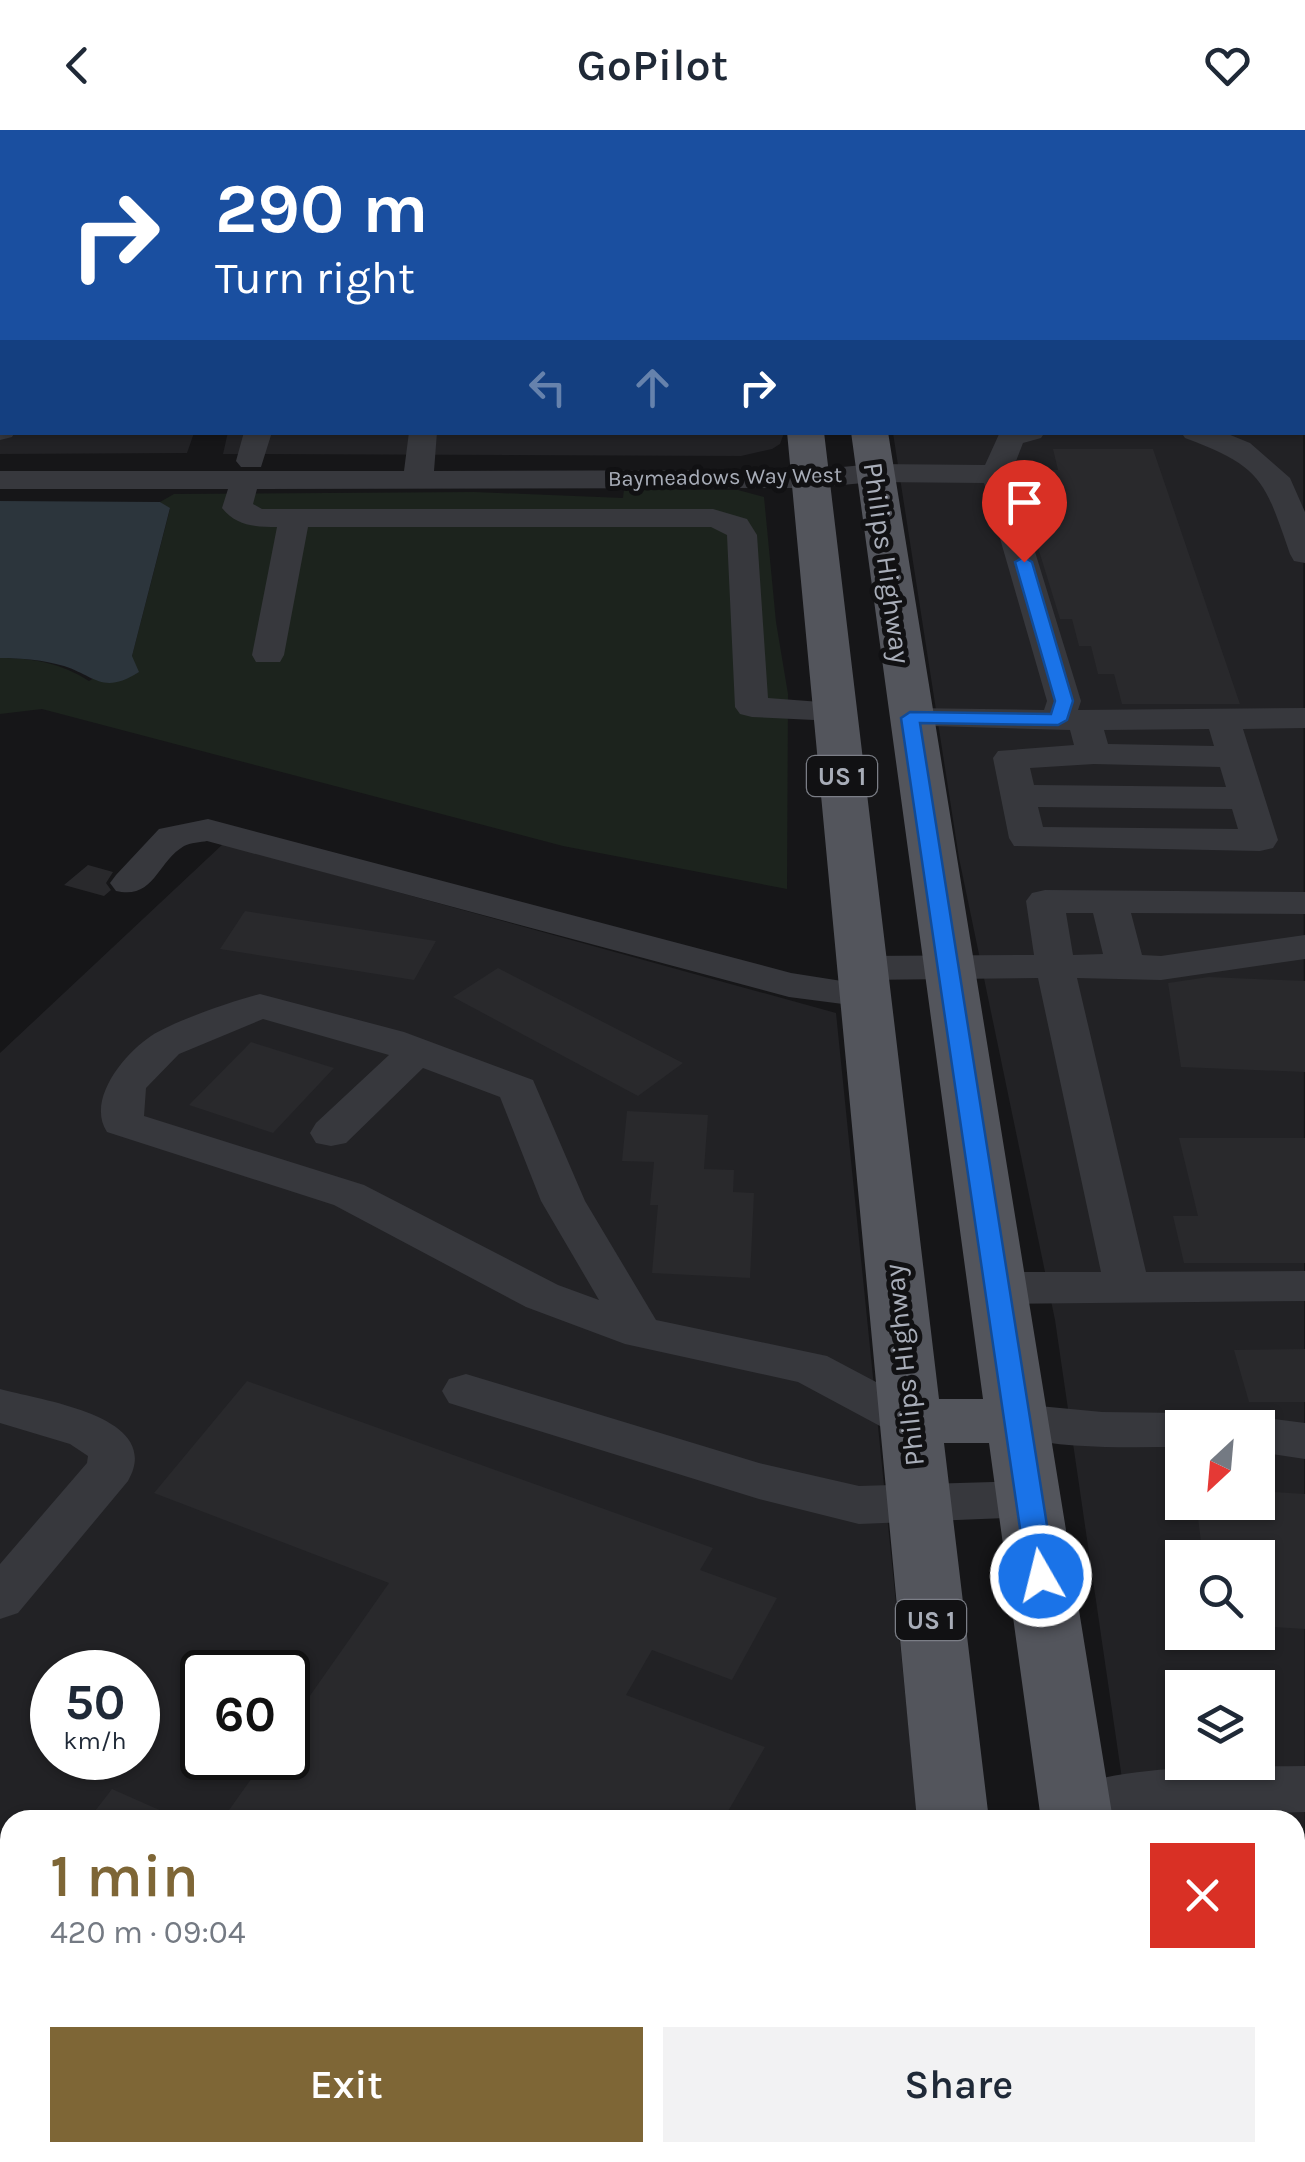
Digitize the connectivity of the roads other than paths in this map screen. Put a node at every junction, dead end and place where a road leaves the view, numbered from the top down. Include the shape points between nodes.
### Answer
1 (1021, 435) edge
2 (1202, 435) edge
3 (872, 452) edge
4 (808, 457) edge
5 (251, 458) edge
6 (420, 458) edge
7 (0, 462) edge
8 (996, 474) junction
9 (0, 480) edge
10 (478, 480) junction
11 (294, 518) junction
12 (476, 519) junction
13 (1305, 554) edge
14 (268, 655) dead end
15 (835, 711) junction
16 (910, 718) junction
17 (1305, 718) edge
18 (1223, 719) junction
19 (1079, 731) junction
20 (1234, 757) junction
21 (128, 883) dead end
22 (1109, 902) junction
23 (1305, 903) edge
24 (1305, 946) edge
25 (1054, 966) junction
26 (1125, 966) junction
27 (949, 967) junction
28 (864, 982) junction
29 (416, 1051) junction
30 (331, 1133) dead end
31 (1305, 1286) edge
32 (998, 1288) junction
33 (1127, 1288) junction
34 (640, 1333) junction
35 (466, 1390) dead end
36 (0, 1406) edge
37 (910, 1421) junction
38 (1018, 1421) junction
39 (1165, 1430) edge
40 (1275, 1437) edge
41 (1305, 1441) edge
42 (1030, 1499) junction
43 (919, 1504) junction
44 (0, 1599) edge
45 (1305, 1789) edge
46 (952, 1810) edge
47 (1075, 1810) edge
48 (1095, 1810) edge

1 - 8 street via 1011,438
2 - 13 street via 1240,449 1280,484
3 - 4 street, Baymeadows Way West
3 - 8 street, Baymeadows Way West
3 - 16 main road, Philips Highway / US 1
4 - 6 street, Baymeadows Way West
4 - 10 street, Baymeadows Way West
4 - 15 main road, Philips Highway / US 1
5 - 6 street, Baymeadows Way West
5 - 7 street, Baymeadows Way West
5 - 9 street, Baymeadows Way West
5 - 11 street via 237,508 256,518
6 - 10 street, Baymeadows Way West
8 - 19 street via 1064,701
10 - 12 street
11 - 12 street
11 - 14 street
12 - 15 street via 713,518 736,525 742,535 752,707
15 - 28 main road, Philips Highway / US 1
16 - 19 street
16 - 27 main road, Philips Highway / US 1
17 - 18 street
18 - 19 street
18 - 20 street
19 - 20 street
19 - 20 street via 1010,758 1027,838 1260,840
21 - 28 street via 172,837 208,830 789,986
22 - 23 street
22 - 25 street via 1045,900
22 - 26 street
24 - 26 street via 1161,968
25 - 26 street
25 - 27 street
25 - 33 street
27 - 28 street
27 - 32 main road, Philips Highway / US 1
28 - 37 main road, Philips Highway / US 1
29 - 30 street
29 - 34 street via 518,1089 563,1201
29 - 34 street via 260,1006 166,1044 126,1085 122,1124 349,1195 542,1296
31 - 33 street
32 - 33 street
32 - 38 main road, Philips Highway / US 1
34 - 37 street via 810,1368
35 - 43 street via 758,1481 859,1505
36 - 44 street via 87,1431 113,1449 111,1468
37 - 38 main road
37 - 43 main road, Philips Highway / US 1
38 - 39 street
38 - 42 main road, Philips Highway / US 1
40 - 41 street
42 - 43 street
42 - 47 main road, Philips Highway / US 1
43 - 46 main road, Philips Highway / US 1
45 - 48 street via 1183,1791

